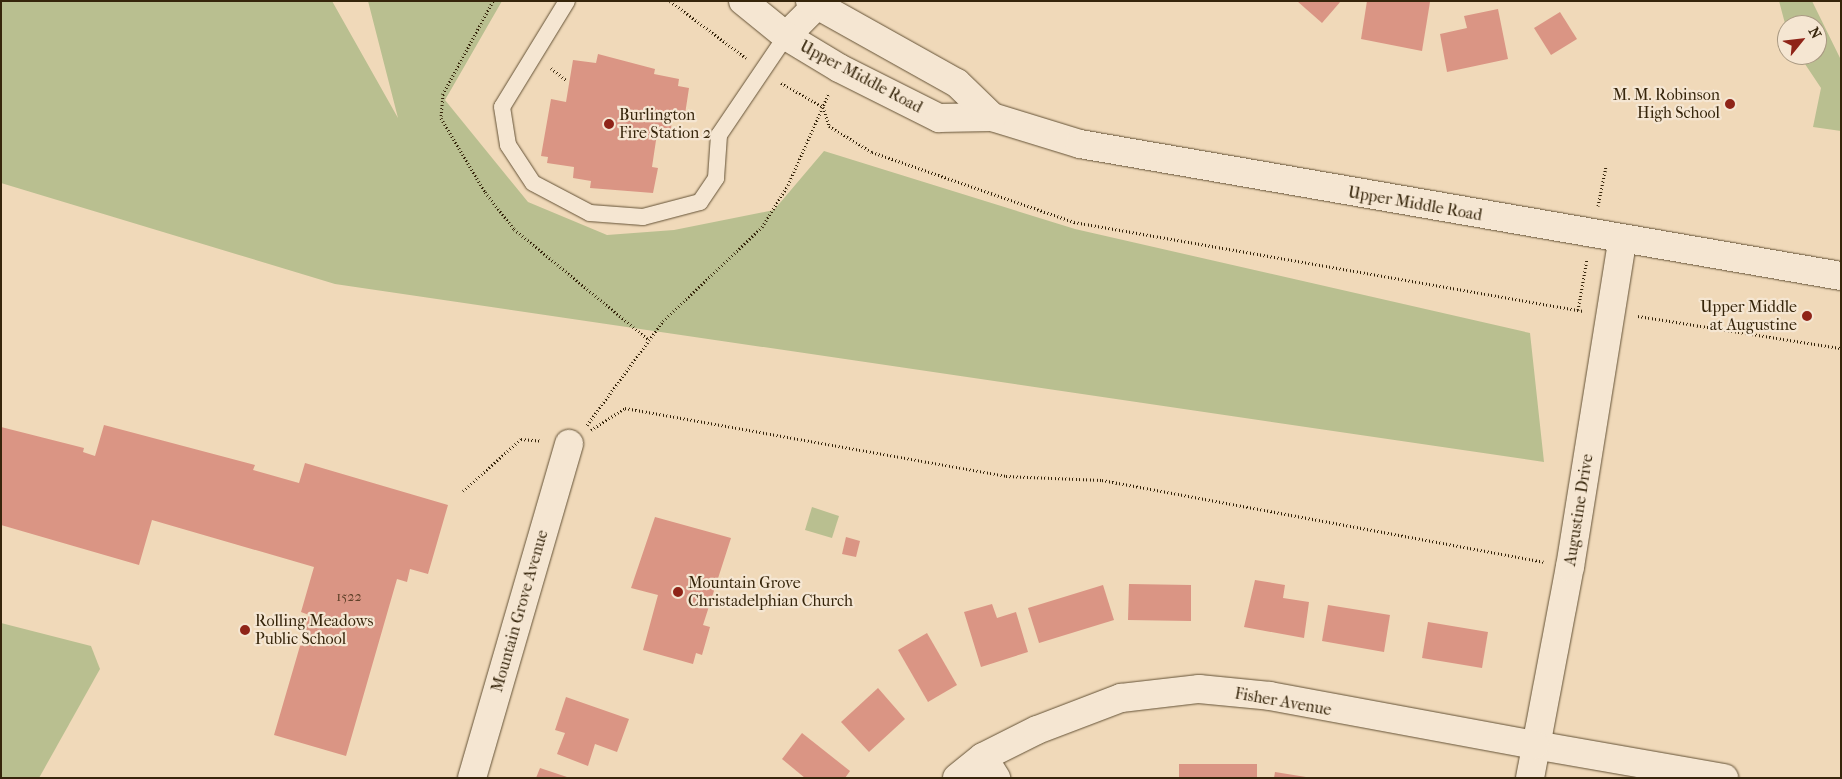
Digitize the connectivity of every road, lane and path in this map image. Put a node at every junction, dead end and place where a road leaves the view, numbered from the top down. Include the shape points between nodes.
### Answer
1 (567, 1) edge
2 (743, 1) edge
3 (816, 3) edge
4 (786, 36) junction
5 (839, 68) junction
6 (823, 108) junction
7 (992, 117) junction
8 (1622, 241) junction
9 (1841, 276) edge
10 (1610, 316) junction
11 (1841, 348) edge
12 (569, 444) junction
13 (463, 491) dead end
14 (1570, 567) junction
15 (1536, 745) junction
16 (989, 767) edge
17 (472, 778) edge
18 (957, 778) edge
19 (1530, 778) edge
20 (1724, 778) edge

1 - 4 lane via 502,107 508,145 533,183 590,213 643,217 700,202 716,178 719,135
2 - 4 street, Upper Middle Road
3 - 4 street
3 - 7 street, Upper Middle Road via 957,83
4 - 5 street, Upper Middle Road
5 - 6 path
5 - 7 street, Upper Middle Road via 939,118
6 - 10 path via 829,126 872,152 1074,222
6 - 12 path via 788,185 762,227 663,321 603,407
7 - 8 street, Upper Middle Road via 1080,144
8 - 9 street, Upper Middle Road
8 - 10 street, Augustine Drive
10 - 11 path via 1639,316
10 - 14 street, Augustine Drive
12 - 13 path via 521,439
12 - 14 path via 626,408 1006,476 1102,480
12 - 17 street, Mountain Grove Avenue
14 - 15 street, Augustine Drive
15 - 16 street, Fisher Avenue via 1270,696 1199,689 1121,698
15 - 19 street, Augustine Drive
15 - 20 street, Fisher Avenue
16 - 18 street, Fisher Avenue

